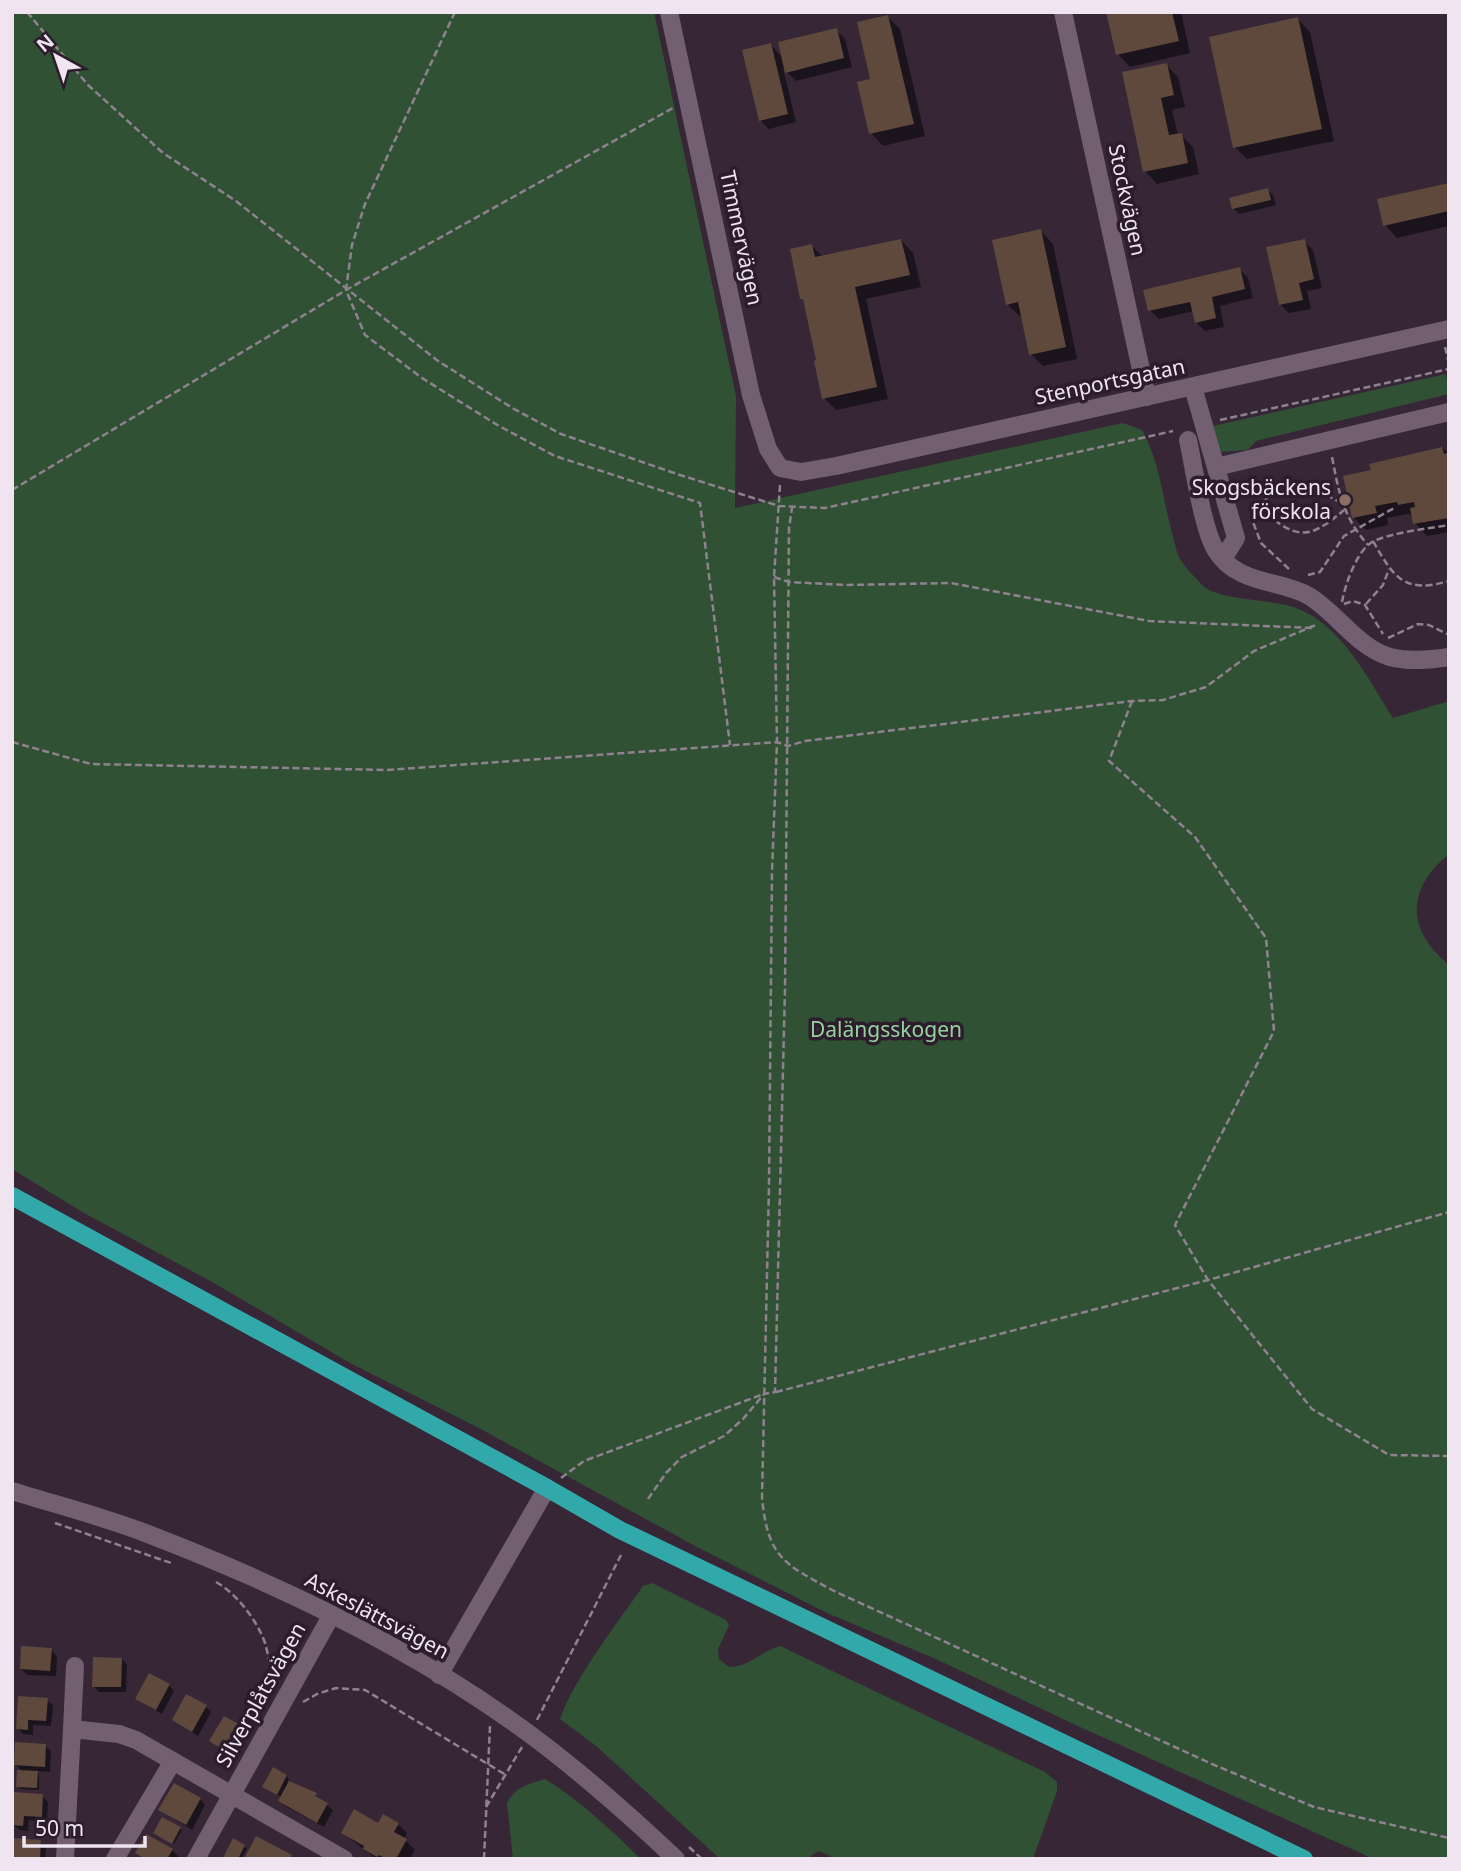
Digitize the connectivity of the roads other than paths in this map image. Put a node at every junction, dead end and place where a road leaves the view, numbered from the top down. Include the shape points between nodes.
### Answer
1 (669, 12) edge
2 (1063, 12) edge
3 (1449, 329) edge
4 (1193, 387) junction
5 (1147, 397) junction
6 (1449, 412) edge
7 (1188, 440) dead end
8 (1216, 467) junction
9 (780, 468) joint
10 (1223, 559) junction
11 (1449, 657) edge
12 (12, 1196) edge
13 (547, 1488) junction
14 (12, 1491) edge
15 (331, 1616) junction
16 (75, 1666) dead end
17 (439, 1675) junction
18 (72, 1729) junction
19 (173, 1761) junction
20 (231, 1796) junction
21 (65, 1859) edge
22 (116, 1859) edge
23 (196, 1859) edge
24 (344, 1859) edge
25 (676, 1859) edge
26 (1304, 1859) edge

1 - 9 street, Timmervägen via 751,395 768,449
2 - 5 street, Stockvägen
3 - 4 street, Stenportsgatan
4 - 5 street, Stenportsgatan
4 - 8 street
5 - 9 street, Stenportsgatan via 836,466 801,472
6 - 8 street
7 - 10 street via 1210,537
8 - 10 street via 1236,538
10 - 11 street via 1261,582 1307,595 1389,657 1418,661
12 - 13 main road
13 - 17 street
13 - 26 main road via 620,1530
14 - 15 street, Askeslättsvägen via 147,1533
15 - 17 street, Askeslättsvägen
15 - 20 street, Silverplåtsvägen via 296,1697
16 - 18 street
17 - 25 street, Askeslättsvägen via 530,1735
18 - 19 street, Silverplåtsvägen via 128,1736
18 - 21 street
19 - 20 street, Silverplåtsvägen
19 - 22 street
20 - 23 street, Silverplåtsvägen
20 - 24 street

